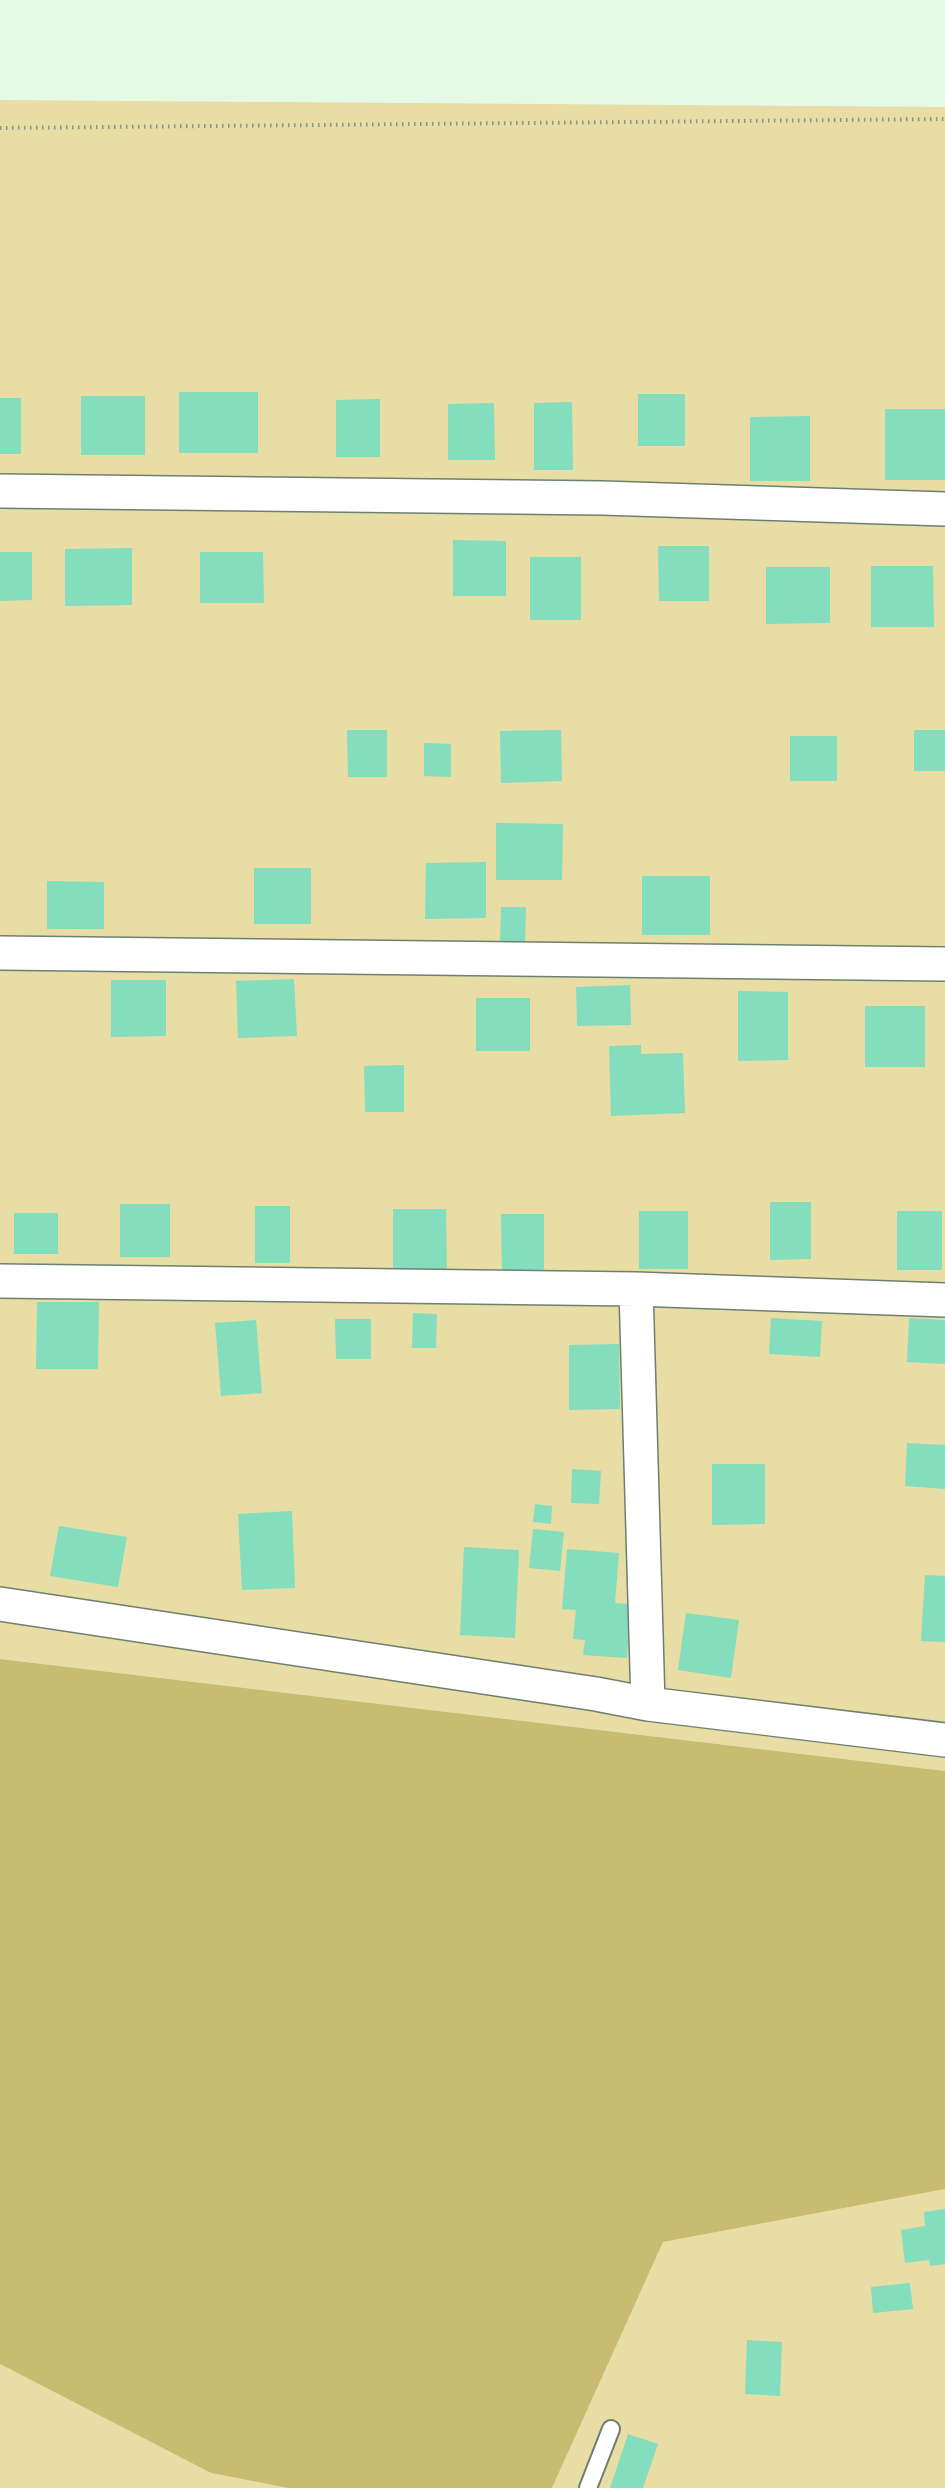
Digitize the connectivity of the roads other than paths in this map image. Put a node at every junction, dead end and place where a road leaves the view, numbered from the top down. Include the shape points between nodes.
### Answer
1 (0, 491) edge
2 (945, 509) edge
3 (0, 953) edge
4 (945, 964) edge
5 (0, 1281) edge
6 (636, 1289) junction
7 (945, 1300) edge
8 (0, 1604) edge
9 (648, 1704) junction
10 (945, 1740) edge
11 (611, 2429) dead end
12 (588, 2488) edge

1 - 2 street via 602,498
3 - 4 street
5 - 6 street
6 - 7 street
6 - 9 street
8 - 9 street
9 - 10 street
11 - 12 lane

